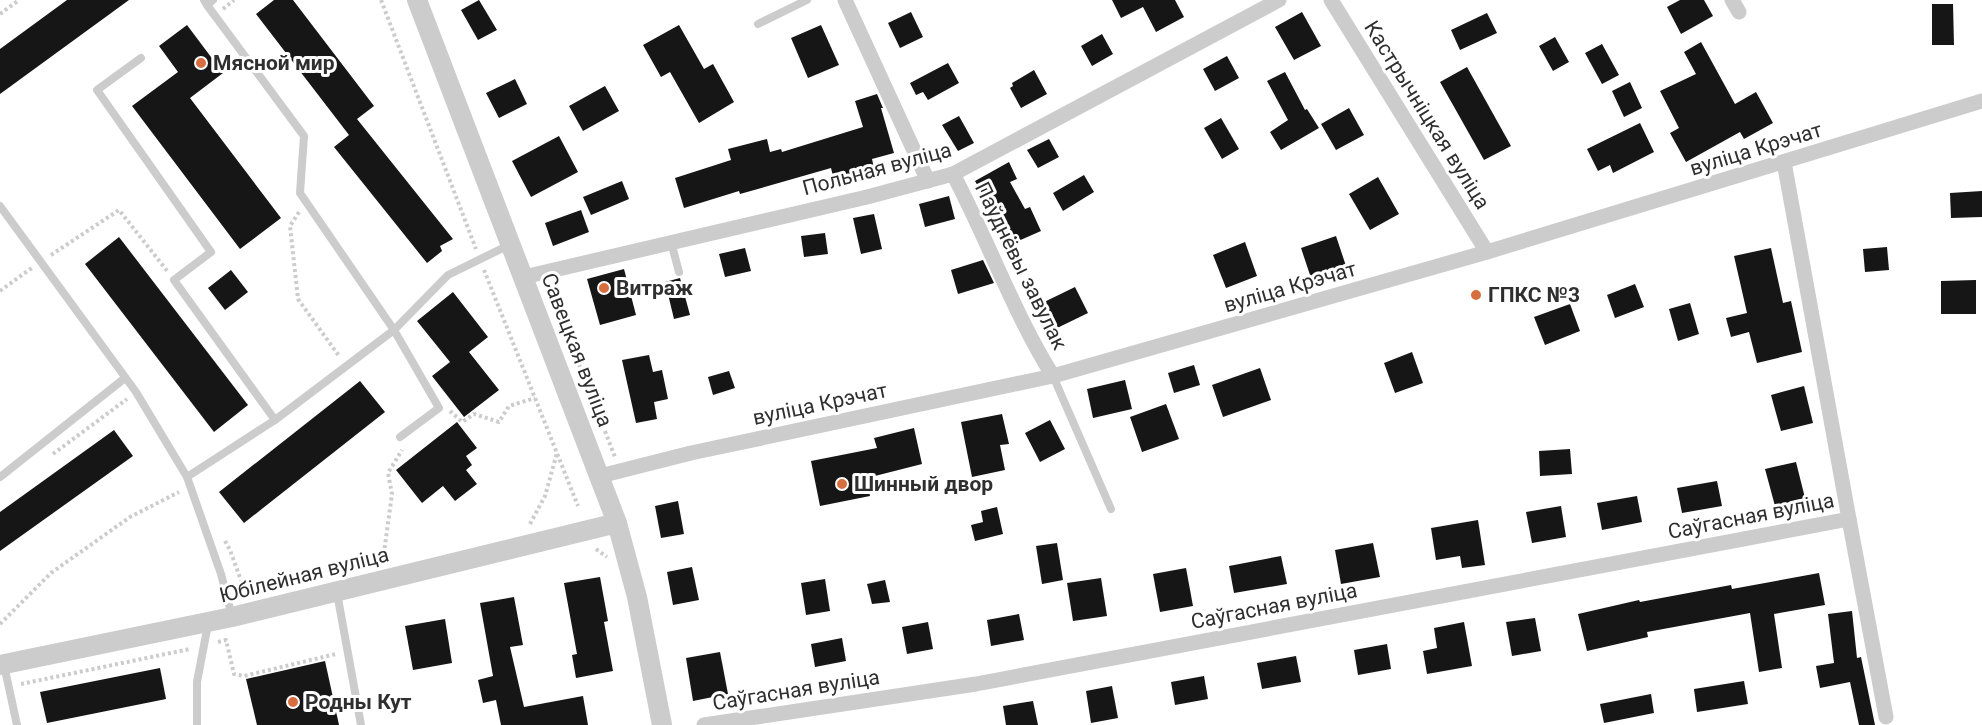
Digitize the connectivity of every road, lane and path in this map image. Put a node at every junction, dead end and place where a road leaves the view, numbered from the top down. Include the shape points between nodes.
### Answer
1 (19, 0) edge
2 (417, 0) edge
3 (807, 0) edge
4 (845, 0) edge
5 (1279, 0) edge
6 (1331, 0) edge
7 (208, 2) edge
8 (0, 14) edge
9 (758, 24) dead end
10 (141, 57) dead end
11 (1982, 101) edge
12 (1784, 162) junction
13 (952, 174) junction
14 (928, 181) junction
15 (300, 193) junction
16 (0, 206) edge
17 (671, 242) junction
18 (510, 244) junction
19 (1487, 252) junction
20 (42, 261) junction
21 (679, 272) dead end
22 (524, 277) junction
23 (174, 280) junction
24 (0, 291) edge
25 (394, 330) junction
26 (346, 366) junction
27 (1053, 376) junction
28 (125, 378) junction
29 (136, 392) junction
30 (535, 398) dead end
31 (275, 420) junction
32 (462, 422) dead end
33 (607, 434) dead end
34 (402, 435) joint
35 (557, 453) dead end
36 (45, 460) dead end
37 (620, 470) junction
38 (600, 476) junction
39 (0, 477) edge
40 (187, 477) junction
41 (190, 486) junction
42 (545, 496) dead end
43 (1111, 509) dead end
44 (1849, 519) junction
45 (617, 522) junction
46 (219, 531) dead end
47 (382, 564) dead end
48 (337, 591) junction
49 (246, 594) dead end
50 (232, 617) junction
51 (208, 622) junction
52 (0, 624) edge
53 (203, 646) junction
54 (347, 651) junction
55 (2, 664) edge
56 (9, 687) junction
57 (1886, 717) dead end
58 (17, 725) edge
59 (197, 725) edge
60 (361, 725) edge
61 (662, 725) edge
62 (704, 725) edge

1 - 8 path
2 - 18 street, Савецкая вуліца
3 - 9 lane
4 - 14 street
5 - 13 street, Польная вуліца
6 - 19 street, Кастрычніцкая вуліца
7 - 15 lane via 304,136
10 - 23 lane via 97,90 211,252
11 - 12 street, вуліца Крэчат
12 - 19 street, вуліца Крэчат
12 - 44 street, Саўгасная вуліца
13 - 14 street, Польная вуліца
13 - 27 street, Паўднёвы завулак via 1035,348
14 - 17 street, Польная вуліца
15 - 25 lane
15 - 26 path via 299,215 290,226 298,299
16 - 20 lane
17 - 21 lane
17 - 22 street, Польная вуліца
18 - 22 street, Савецкая вуліца
18 - 25 lane via 448,275
19 - 27 street, вуліца Крэчат
20 - 23 path via 119,210
20 - 24 path
20 - 28 lane
22 - 38 street, Савецкая вуліца
23 - 31 lane
25 - 26 lane
25 - 34 lane via 439,408
26 - 31 lane
27 - 37 street, вуліца Крэчат
27 - 43 lane
28 - 29 lane
28 - 39 lane
29 - 36 path
29 - 40 lane
30 - 32 path via 509,406 499,422 474,414
31 - 40 lane
33 - 37 path
34 - 47 path via 402,451 388,473 392,494
35 - 42 path
37 - 38 street, вуліца Крэчат
38 - 45 street, Савецкая вуліца
40 - 41 lane
41 - 50 lane
41 - 52 path via 130,517 51,573
44 - 57 street, Саўгасная вуліца
44 - 62 street, Саўгасная вуліца via 976,684
45 - 48 street, Юбілейная вуліца
45 - 61 street, Савецкая вуліца via 637,597
46 - 49 path
48 - 50 street, Юбілейная вуліца
48 - 54 lane
50 - 51 street, Юбілейная вуліца
51 - 53 lane
51 - 55 street, Юбілейная вуліца
53 - 54 path via 226,640 234,674 244,676
53 - 56 path
53 - 59 lane via 197,682
54 - 60 lane
55 - 56 lane
56 - 58 lane

